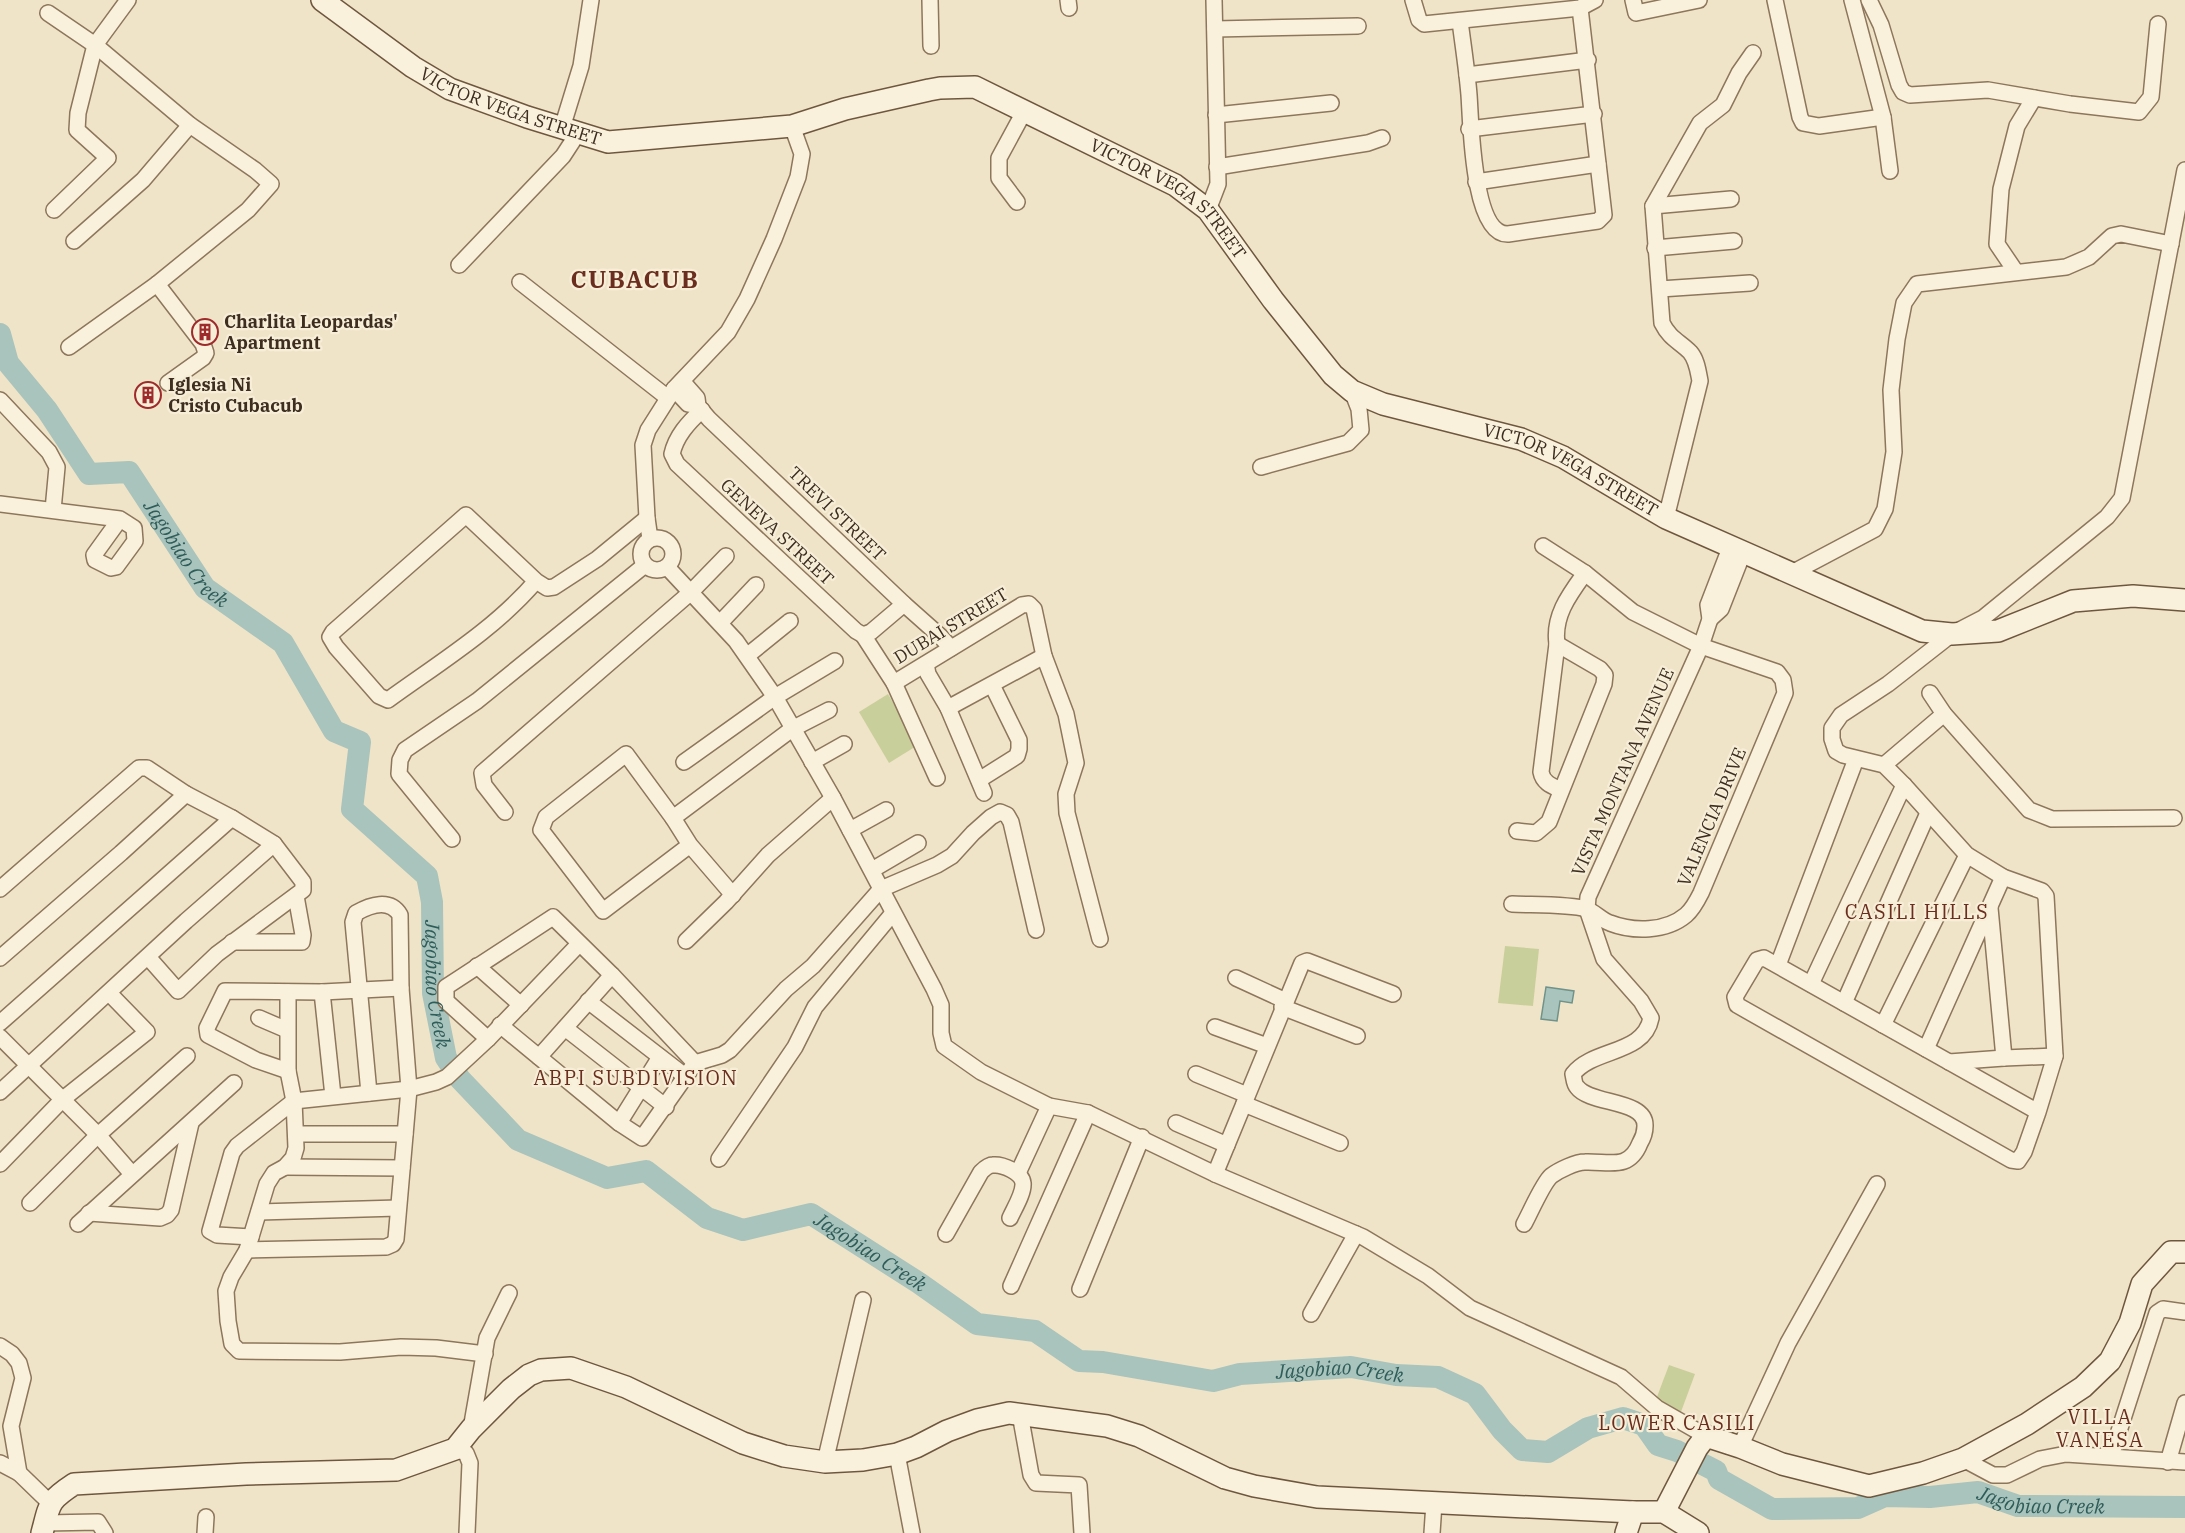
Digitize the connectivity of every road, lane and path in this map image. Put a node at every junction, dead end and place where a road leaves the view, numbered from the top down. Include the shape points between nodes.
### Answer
1 (128, 0) edge
2 (591, 0) edge
3 (930, 0) edge
4 (1215, 0) edge
5 (1413, 0) edge
6 (1595, 0) edge
7 (1633, 0) edge
8 (1699, 0) edge
9 (1775, 0) edge
10 (1852, 0) edge
11 (1869, 0) edge
12 (333, 4) edge
13 (1581, 8) junction
14 (48, 13) dead end
15 (1460, 21) junction
16 (2158, 24) dead end
17 (1358, 26) dead end
18 (1215, 29) junction
19 (95, 45) junction
20 (931, 46) dead end
21 (1753, 53) dead end
22 (1588, 60) junction
23 (1467, 75) junction
24 (2034, 98) junction
25 (1331, 103) dead end
26 (1025, 110) junction
27 (1594, 114) junction
28 (1216, 115) junction
29 (1883, 117) junction
30 (190, 125) junction
31 (792, 126) junction
32 (1469, 129) junction
33 (570, 130) junction
34 (1382, 138) dead end
35 (1598, 164) junction
36 (1217, 167) junction
37 (2185, 170) edge
38 (1890, 171) dead end
39 (1476, 182) junction
40 (1731, 199) dead end
41 (1017, 202) dead end
42 (1653, 206) junction
43 (54, 210) dead end
44 (1208, 210) junction
45 (74, 241) dead end
46 (1734, 241) dead end
47 (2171, 244) junction
48 (1655, 248) junction
49 (459, 265) dead end
50 (2016, 272) junction
51 (520, 282) dead end
52 (1750, 283) dead end
53 (157, 284) junction
54 (1659, 289) junction
55 (69, 347) dead end
56 (168, 383) dead end
57 (674, 389) junction
58 (1352, 391) junction
59 (0, 400) edge
60 (700, 408) junction
61 (1262, 467) dead end
62 (0, 504) edge
63 (52, 510) junction
64 (647, 518) junction
65 (1666, 518) junction
66 (120, 519) dead end
67 (650, 539) junction
68 (1543, 546) dead end
69 (1736, 551) junction
70 (726, 556) dead end
71 (645, 566) junction
72 (667, 567) junction
73 (1585, 573) junction
74 (1790, 574) junction
75 (536, 581) junction
76 (756, 585) dead end
77 (690, 593) junction
78 (2185, 600) edge
79 (904, 604) junction
80 (790, 621) dead end
81 (720, 623) junction
82 (1952, 634) junction
83 (863, 635) junction
84 (1557, 644) junction
85 (1701, 646) junction
86 (951, 648) junction
87 (748, 655) junction
88 (1044, 656) junction
89 (835, 660) dead end
90 (926, 664) junction
91 (894, 683) junction
92 (992, 685) junction
93 (1930, 693) dead end
94 (775, 697) junction
95 (948, 708) junction
96 (829, 710) dead end
97 (1944, 714) junction
98 (792, 729) junction
99 (844, 744) dead end
100 (1856, 759) junction
101 (684, 762) dead end
102 (812, 762) junction
103 (1884, 765) junction
104 (937, 778) dead end
105 (1904, 785) junction
106 (1561, 790) junction
107 (186, 794) junction
108 (833, 798) junction
109 (886, 810) dead end
110 (505, 812) dead end
111 (1928, 813) junction
112 (232, 818) junction
113 (673, 818) junction
114 (2174, 818) dead end
115 (850, 830) junction
116 (1517, 831) dead end
117 (452, 839) dead end
118 (918, 843) dead end
119 (274, 844) junction
120 (690, 845) junction
121 (1967, 855) junction
122 (872, 870) junction
123 (2003, 876) junction
124 (881, 888) junction
125 (0, 889) edge
126 (733, 895) junction
127 (296, 896) junction
128 (1512, 904) dead end
129 (1990, 905) junction
130 (1587, 909) junction
131 (893, 913) junction
132 (1036, 930) dead end
133 (1100, 939) dead end
134 (686, 941) dead end
135 (232, 942) junction
136 (579, 944) junction
137 (148, 957) junction
138 (0, 958) edge
139 (1778, 965) junction
140 (477, 966) junction
141 (612, 975) junction
142 (1236, 978) dead end
143 (1811, 984) junction
144 (401, 988) junction
145 (358, 990) junction
146 (288, 992) junction
147 (322, 992) junction
148 (109, 993) junction
149 (1394, 994) dead end
150 (588, 1001) junction
151 (1844, 1003) junction
152 (1284, 1004) junction
153 (521, 1005) junction
154 (259, 1018) dead end
155 (0, 1023) edge
156 (500, 1025) junction
157 (1883, 1025) junction
158 (1215, 1027) dead end
159 (565, 1028) junction
160 (287, 1030) junction
161 (1357, 1036) dead end
162 (0, 1038) edge
163 (488, 1039) junction
164 (1267, 1046) junction
165 (1926, 1049) junction
166 (187, 1056) dead end
167 (2055, 1056) junction
168 (539, 1057) junction
169 (660, 1057) junction
170 (2004, 1058) junction
171 (1949, 1062) junction
172 (695, 1063) junction
173 (29, 1065) junction
174 (288, 1071) junction
175 (1197, 1074) dead end
176 (685, 1076) junction
177 (234, 1083) dead end
178 (409, 1089) junction
179 (641, 1089) junction
180 (0, 1092) edge
181 (369, 1093) junction
182 (333, 1096) junction
183 (1245, 1099) junction
184 (63, 1100) junction
185 (294, 1101) junction
186 (1049, 1106) junction
187 (666, 1107) junction
188 (2038, 1112) junction
189 (1088, 1113) junction
190 (191, 1123) junction
191 (619, 1123) junction
192 (1176, 1123) dead end
193 (296, 1134) junction
194 (405, 1134) junction
195 (98, 1135) junction
196 (1142, 1137) junction
197 (1340, 1143) dead end
198 (1227, 1145) junction
199 (719, 1159) dead end
200 (0, 1164) edge
201 (285, 1167) junction
202 (402, 1168) junction
203 (1018, 1173) junction
204 (132, 1174) junction
205 (1215, 1174) junction
206 (1877, 1184) dead end
207 (30, 1203) dead end
208 (398, 1208) junction
209 (259, 1212) junction
210 (89, 1213) junction
211 (1010, 1218) dead end
212 (78, 1224) dead end
213 (1524, 1224) dead end
214 (946, 1234) dead end
215 (1356, 1234) junction
216 (249, 1244) junction
217 (2185, 1252) edge
218 (1011, 1286) dead end
219 (1080, 1289) dead end
220 (509, 1293) dead end
221 (863, 1300) dead end
222 (2185, 1311) edge
223 (1311, 1314) dead end
224 (0, 1347) edge
225 (485, 1354) junction
226 (2185, 1403) edge
227 (7, 1410) edge
228 (1020, 1414) junction
229 (471, 1429) junction
230 (1702, 1442) junction
231 (1740, 1447) junction
232 (455, 1449) junction
233 (897, 1454) junction
234 (2111, 1456) junction
235 (1963, 1459) junction
236 (825, 1462) junction
237 (2168, 1462) junction
238 (2185, 1462) edge
239 (0, 1463) edge
240 (19, 1473) junction
241 (1434, 1503) junction
242 (1633, 1512) junction
243 (1664, 1512) junction
244 (46, 1520) edge
245 (105, 1533) edge
246 (468, 1533) edge
247 (912, 1533) edge
248 (1082, 1533) edge
249 (1432, 1533) edge
250 (1626, 1533) edge
251 (1698, 1533) edge

1 - 19 street
2 - 33 street
3 - 20 street
4 - 18 street
5 - 15 street via 1424,24
6 - 13 street
7 - 8 street via 1636,13
9 - 29 street via 1803,123 1819,126
10 - 29 street
11 - 24 street via 1903,92 1910,95 1988,90
12 - 33 street, VICTOR VEGA STREET via 413,67 450,89
13 - 15 street
13 - 22 street
14 - 19 street
15 - 23 street
16 - 24 street via 2151,97 2139,111
17 - 18 street
18 - 28 street
19 - 30 street
19 - 43 street via 77,130 108,158
21 - 42 street via 1723,105 1700,123
22 - 23 street
22 - 27 street
23 - 32 street
24 - 50 street via 2017,126 2001,189 1997,244
25 - 28 street
26 - 31 street, VICTOR VEGA STREET via 975,87 940,88 845,109
26 - 41 street via 999,158 999,178
26 - 44 street, VICTOR VEGA STREET via 1174,185
27 - 32 street
27 - 35 street
28 - 36 street
29 - 38 street
30 - 45 street via 143,180
30 - 53 street via 271,184 248,210
31 - 33 street, VICTOR VEGA STREET via 608,142
31 - 57 street via 802,154 798,177 774,239 728,332
32 - 39 street
33 - 49 street via 563,156
34 - 36 street
35 - 39 street
35 - 39 street via 1604,215 1598,221 1575,225 1503,234 1493,226
36 - 44 street via 1218,184
37 - 47 street
40 - 42 street
42 - 48 street
44 - 58 street, VICTOR VEGA STREET via 1332,375
46 - 48 street
47 - 50 street via 2121,234 2112,236 2078,263
47 - 82 street via 2122,498 2107,517 1983,618
48 - 54 street
50 - 74 street via 1917,284 1904,303 1898,339 1891,390 1894,452 1884,509 1875,529
51 - 57 street, TREVI STREET
52 - 54 street
53 - 55 street
53 - 56 street via 206,353
54 - 65 street via 1662,323 1668,335 1691,353 1700,381
57 - 60 street, TREVI STREET via 696,398
57 - 64 street via 643,445
58 - 61 street via 1361,430 1348,443
58 - 65 street, VICTOR VEGA STREET via 1383,404 1521,439 1563,457
59 - 63 street via 57,467
60 - 79 street, TREVI STREET
60 - 83 street, GENEVA STREET via 674,444 672,454 677,464
62 - 63 street
63 - 66 street
64 - 67 street
64 - 75 street via 597,559 554,587 547,588
65 - 69 street, VICTOR VEGA STREET
67 - 71 street via 640,556
67 - 72 street via 660,538 673,550
68 - 73 street
69 - 74 street, VICTOR VEGA STREET
69 - 85 street, VISTA MONTANA AVENUE via 1721,609 1710,619
70 - 77 street
71 - 72 street via 660,571
71 - 117 street via 477,701 405,750 399,774
72 - 77 street
73 - 84 street via 1566,598 1555,630
73 - 85 street via 1633,612
74 - 82 street, VICTOR VEGA STREET via 1922,631
75 - 75 street via 491,625 388,700 380,696 330,637 466,515
76 - 81 street
77 - 81 street
77 - 110 street via 482,773 484,785
78 - 82 street, VICTOR VEGA STREET via 2133,596 2073,601 1998,631
79 - 83 street
79 - 86 street, TREVI STREET
80 - 87 street
81 - 87 street
82 - 100 street via 1841,715 1832,728 1836,751
83 - 91 street, GENEVA STREET
84 - 106 street via 1541,772 1547,783
84 - 106 street via 1605,675
85 - 130 street, VISTA MONTANA AVENUE via 1594,883
85 - 130 street, VALENCIA DRIVE via 1777,672 1784,680 1785,693 1701,893 1685,916 1649,929 1607,923
86 - 88 street, DUBAI STREET via 1029,604 1034,609
86 - 90 street, DUBAI STREET
87 - 94 street
88 - 92 street
88 - 133 street via 1066,714 1076,763 1066,794 1067,813
89 - 94 street
90 - 91 street, DUBAI STREET
90 - 95 street
91 - 104 street, GENEVA STREET
92 - 95 street
92 - 95 street via 1019,749 1017,756 982,786
93 - 97 street
94 - 98 street
94 - 101 street
96 - 98 street
97 - 103 street
97 - 114 street via 2029,810 2052,819
98 - 102 street
98 - 113 street
99 - 102 street
100 - 103 street
100 - 139 street
102 - 108 street
103 - 105 street
105 - 111 street
105 - 143 street
106 - 116 street via 1543,828 1536,833
107 - 112 street
107 - 125 street via 147,768 139,768
107 - 138 street
108 - 115 street
108 - 126 street via 768,855
109 - 115 street
111 - 121 street
111 - 151 street
112 - 119 street
112 - 155 street
113 - 120 street
113 - 120 street via 626,754 546,817 541,830 603,911
115 - 122 street
118 - 122 street
119 - 127 street via 303,882 303,890
119 - 137 street
120 - 126 street
121 - 123 street
121 - 157 street
122 - 124 street
123 - 129 street
123 - 167 street via 2046,896
124 - 131 street
124 - 132 street via 952,856 1000,812 1011,822
124 - 172 street via 813,966 786,989 730,1050
126 - 134 street
127 - 135 street
127 - 135 street via 302,942
128 - 130 street, VALENCIA DRIVE
129 - 165 street
129 - 170 street
130 - 213 street via 1604,959 1651,1018 1641,1038 1584,1062 1573,1074 1574,1081 1584,1093 1633,1108 1645,1119 1646,1128 1637,1153 1630,1159 1616,1164 1583,1162 1550,1177
131 - 186 street via 941,1005 944,1046 981,1072
131 - 199 street via 815,1007 795,1047
135 - 137 street via 178,991
136 - 140 street via 553,918
136 - 141 street
136 - 153 street
137 - 148 street
139 - 143 street
139 - 188 street via 1764,958 1756,960 1735,997 1737,1005 2011,1160 2018,1161 2024,1152
140 - 153 street
140 - 163 street via 446,987 445,997
141 - 150 street
141 - 172 street
142 - 152 street
143 - 151 street
144 - 145 street
144 - 145 street via 400,915 396,908 371,905 356,913 353,922
144 - 178 street
145 - 147 street
145 - 181 street
146 - 147 street
146 - 160 street
146 - 174 street via 225,991 207,1028 210,1037
147 - 182 street
148 - 173 street
148 - 184 street via 147,1032
149 - 152 street via 1307,961 1299,966
150 - 159 street
150 - 169 street
151 - 157 street
152 - 161 street
152 - 164 street
153 - 156 street
154 - 160 street
156 - 163 street
156 - 168 street
157 - 165 street
158 - 164 street
159 - 168 street
159 - 179 street
160 - 174 street
162 - 173 street
163 - 178 street via 447,1077
164 - 183 street
165 - 171 street
166 - 195 street
167 - 170 street
167 - 188 street
168 - 191 street
169 - 176 street
169 - 179 street
170 - 171 street
171 - 188 street
172 - 176 street
173 - 180 street
173 - 184 street
174 - 185 street
175 - 183 street
176 - 187 street
177 - 190 street
178 - 181 street
178 - 194 street
179 - 187 street
179 - 191 street
181 - 182 street
182 - 185 street
183 - 197 street
183 - 198 street
184 - 195 street
184 - 200 street
185 - 193 street
185 - 216 street via 232,1153 210,1231
186 - 189 street
186 - 203 street
187 - 191 street via 642,1138
189 - 196 street
189 - 218 street
190 - 204 street
190 - 210 street via 167,1215 160,1218
192 - 198 street
193 - 194 street
193 - 201 street via 293,1158
194 - 202 street
195 - 204 street
195 - 207 street
196 - 205 street
196 - 219 street
198 - 205 street
201 - 202 street
201 - 209 street via 274,1173 267,1184
202 - 208 street
203 - 211 street via 1024,1185
203 - 214 street via 995,1164 988,1166
204 - 210 street
205 - 215 street
206 - 231 street via 1788,1343
208 - 209 street
208 - 216 street via 396,1239 386,1247
209 - 216 street
210 - 212 street
215 - 223 street
215 - 230 street via 1428,1276 1470,1308 1621,1377
216 - 225 street via 226,1291 232,1344 239,1350 340,1352 401,1347
217 - 235 street via 2171,1252 2142,1284 2130,1323 2110,1361 2083,1387
220 - 225 street via 488,1338
221 - 236 street
222 - 234 street via 2157,1313
224 - 227 street via 19,1363 23,1378
225 - 229 street
226 - 237 street
227 - 240 street
228 - 233 street via 976,1420
228 - 241 street via 1107,1426 1138,1436 1226,1478 1254,1486 1317,1497
228 - 248 street via 1036,1484 1079,1485
229 - 232 street
229 - 236 street via 530,1375 541,1370 571,1368 626,1387 743,1443 784,1456
230 - 231 street
230 - 243 street
231 - 235 street via 1782,1464 1869,1486
232 - 244 street via 396,1470 74,1484 59,1494
232 - 246 street via 466,1453 470,1463
233 - 236 street
233 - 247 street
234 - 235 street via 2066,1454 2040,1459 2007,1475 1993,1475
234 - 237 street
237 - 238 street
239 - 240 street
240 - 244 street
241 - 242 street
241 - 249 street
242 - 243 street
242 - 250 street
243 - 251 street
244 - 245 street via 98,1522

